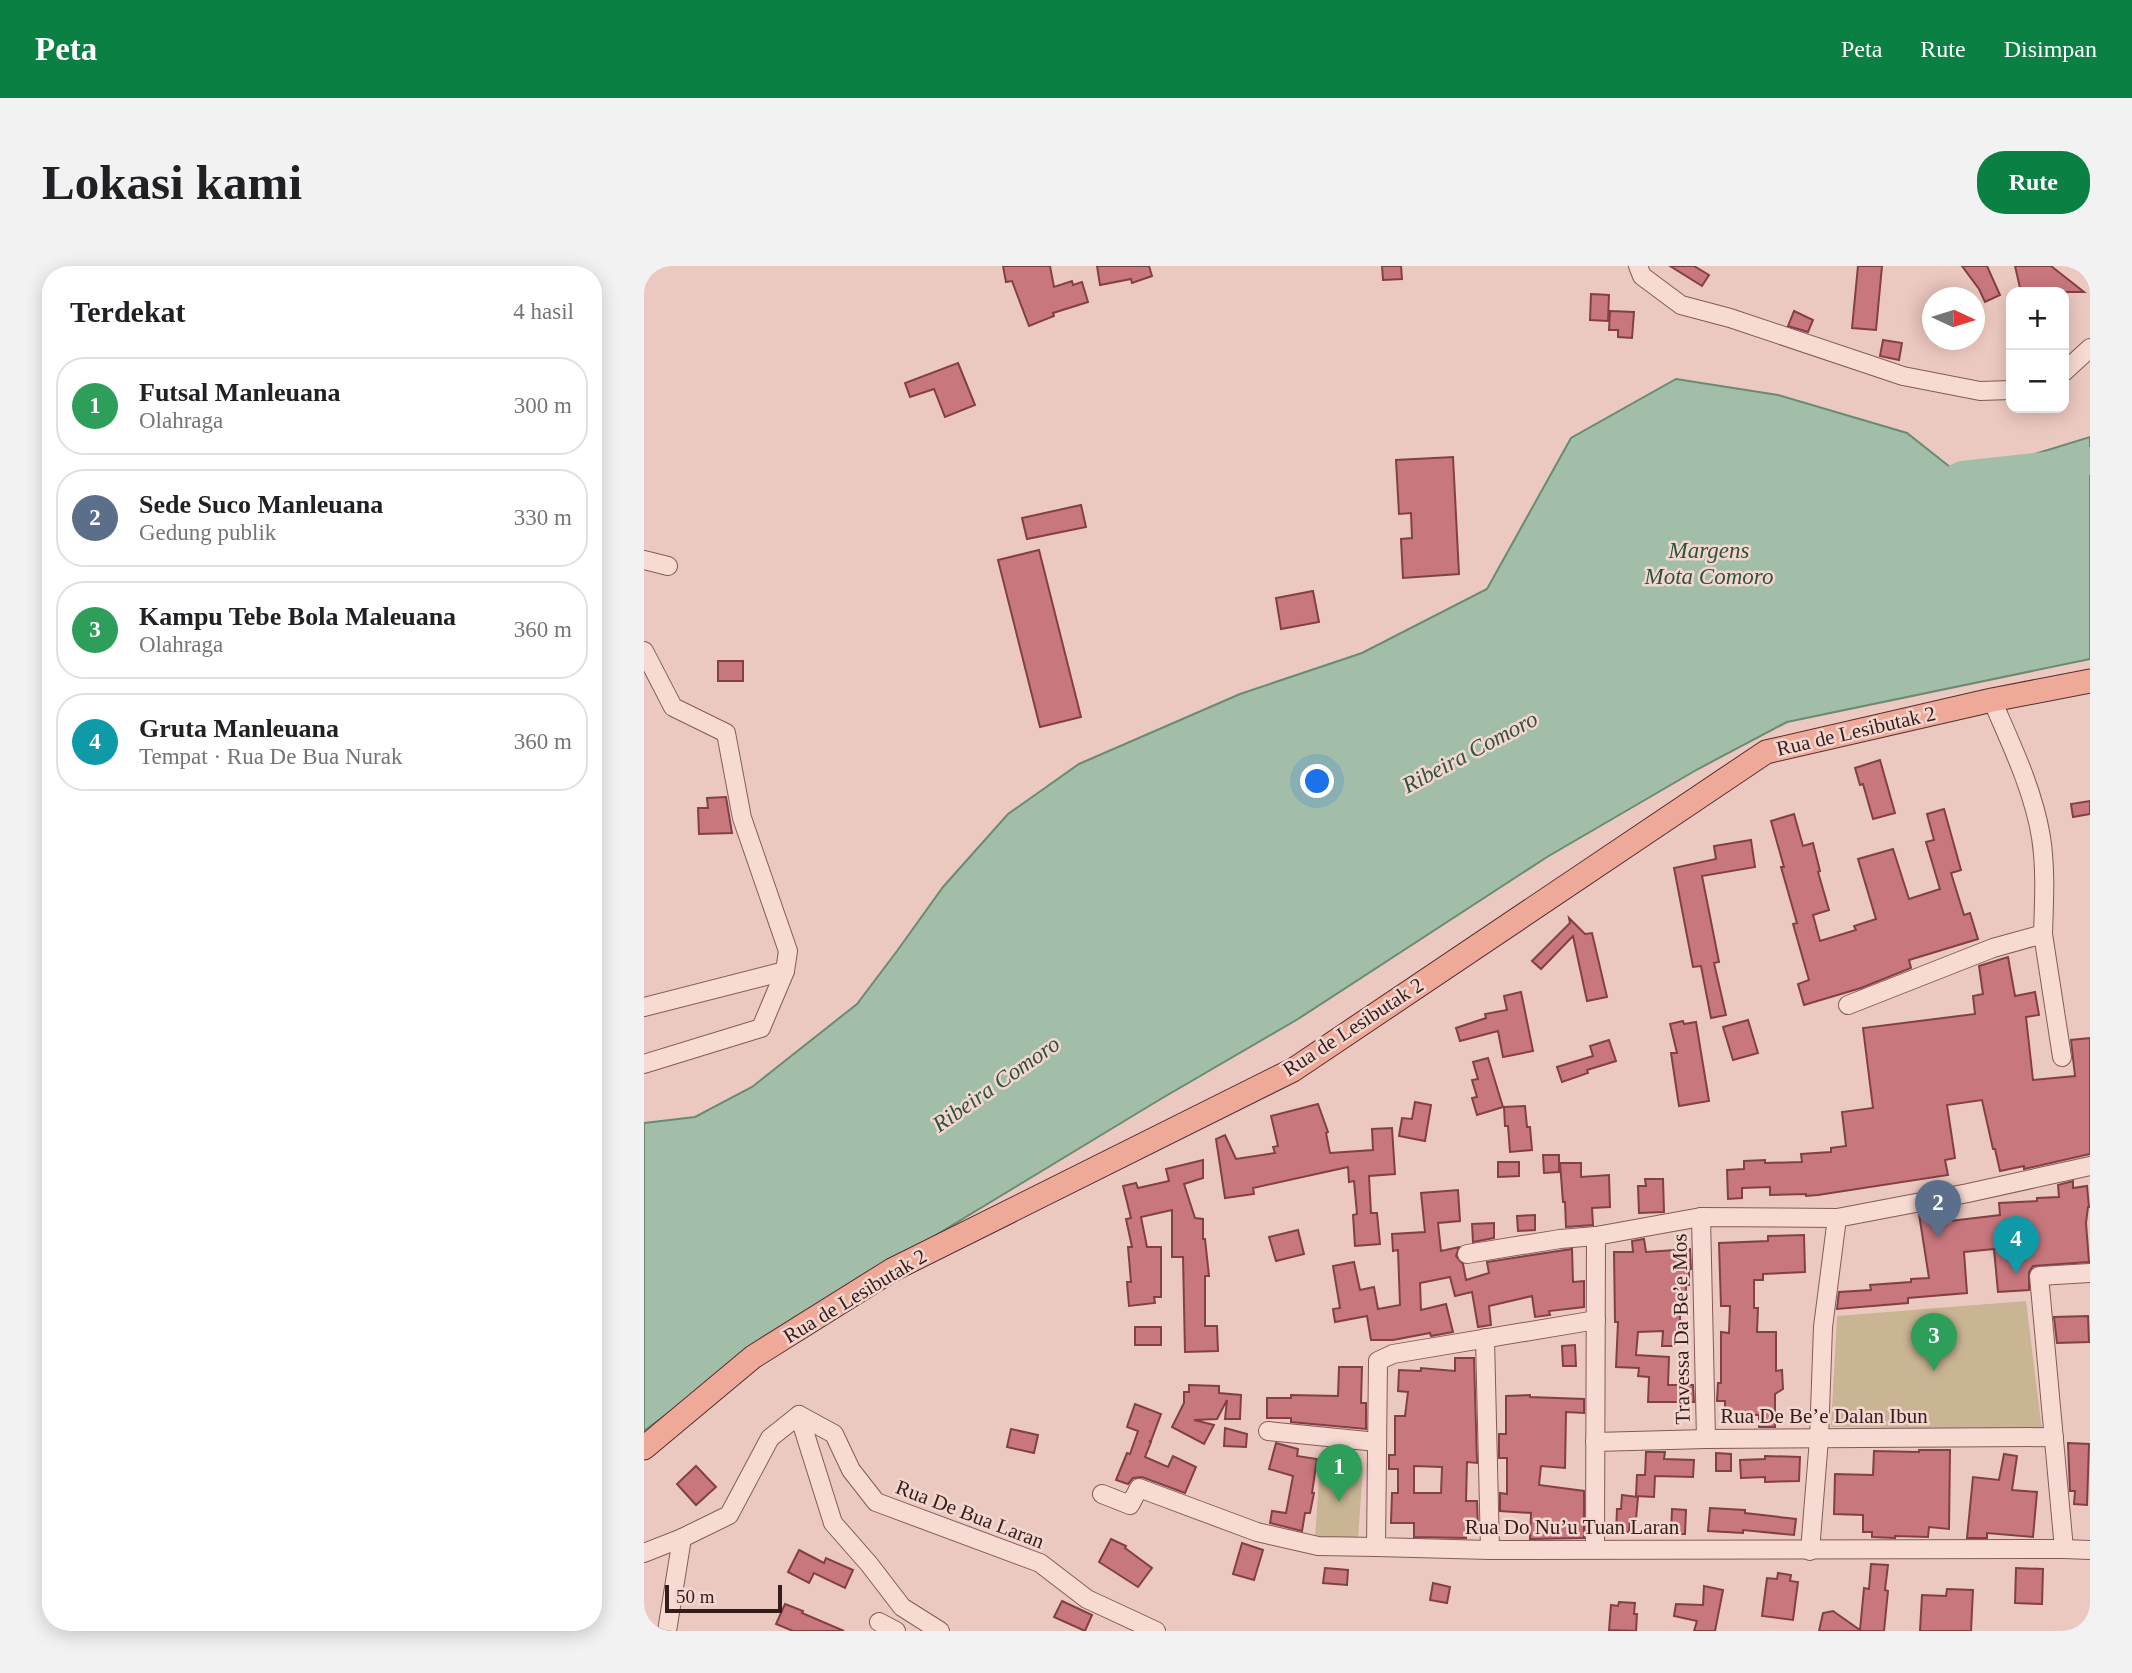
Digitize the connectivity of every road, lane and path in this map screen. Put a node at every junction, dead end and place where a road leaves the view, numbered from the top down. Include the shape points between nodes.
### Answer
1 (1638, 266) edge
2 (2090, 348) edge
3 (2069, 367) edge
4 (2006, 390) edge
5 (644, 560) edge
6 (668, 566) dead end
7 (644, 651) edge
8 (2090, 681) edge
9 (1992, 700) junction
10 (2042, 934) junction
11 (785, 971) junction
12 (1848, 1005) dead end
13 (644, 1007) edge
14 (2062, 1057) dead end
15 (644, 1064) edge
16 (2090, 1166) edge
17 (1701, 1217) junction
18 (1837, 1218) junction
19 (1596, 1236) junction
20 (1467, 1254) dead end
21 (2090, 1273) edge
22 (1595, 1320) junction
23 (1485, 1338) junction
24 (799, 1415) junction
25 (1268, 1431) dead end
26 (2054, 1437) junction
27 (1706, 1439) junction
28 (1819, 1439) junction
29 (1377, 1441) junction
30 (1595, 1442) junction
31 (644, 1447) edge
32 (1102, 1494) dead end
33 (682, 1538) junction
34 (1376, 1547) junction
35 (1595, 1549) junction
36 (2064, 1549) junction
37 (1490, 1550) junction
38 (2090, 1550) edge
39 (1810, 1551) junction
40 (644, 1553) edge
41 (879, 1622) dead end
42 (667, 1631) edge
43 (896, 1631) edge
44 (940, 1631) edge
45 (1156, 1631) edge

1 - 4 street via 1642,276 1681,305 1903,376 1980,391
2 - 3 street
5 - 6 street
7 - 11 street via 673,707 726,733 742,818 788,951
8 - 9 main road, Rua de Lesibutak 2
9 - 10 street via 2023,772 2040,836 2045,884
9 - 31 main road, Rua de Lesibutak 2 via 1766,752 1293,1070 892,1270 753,1357
10 - 12 street via 1993,948
10 - 14 street
11 - 13 street
11 - 15 street via 761,1028
16 - 18 street
17 - 18 street
17 - 19 street
17 - 27 street, Travessa Da Be’e Mos
18 - 28 street via 1823,1326
19 - 20 street
19 - 22 street
21 - 26 street via 2039,1276
22 - 23 street
22 - 30 street
23 - 29 street via 1393,1354 1378,1361
23 - 37 street
24 - 33 street via 770,1438 729,1515
24 - 44 street via 834,1523 902,1607
24 - 45 street, Rua De Bua Laran via 834,1434 851,1470 876,1502 1040,1563 1087,1600
25 - 29 street
26 - 28 street, Rua De Be’e Dalan Ibun
26 - 36 street
27 - 28 street, Rua De Be’e Dalan Ibun
27 - 30 street, Rua De Be’e Dalan Ibun
28 - 39 street
29 - 34 street
30 - 35 street
32 - 34 street, Rua Do Nu’u Tuan Laran via 1130,1505 1139,1489 1257,1532 1318,1546
33 - 40 street
33 - 42 street
34 - 37 street, Rua Do Nu’u Tuan Laran
35 - 37 street, Rua Do Nu’u Tuan Laran
35 - 39 street, Rua Do Nu’u Tuan Laran
36 - 38 street, Rua Do Nu’u Tuan Laran
36 - 39 street, Rua Do Nu’u Tuan Laran
41 - 43 street

